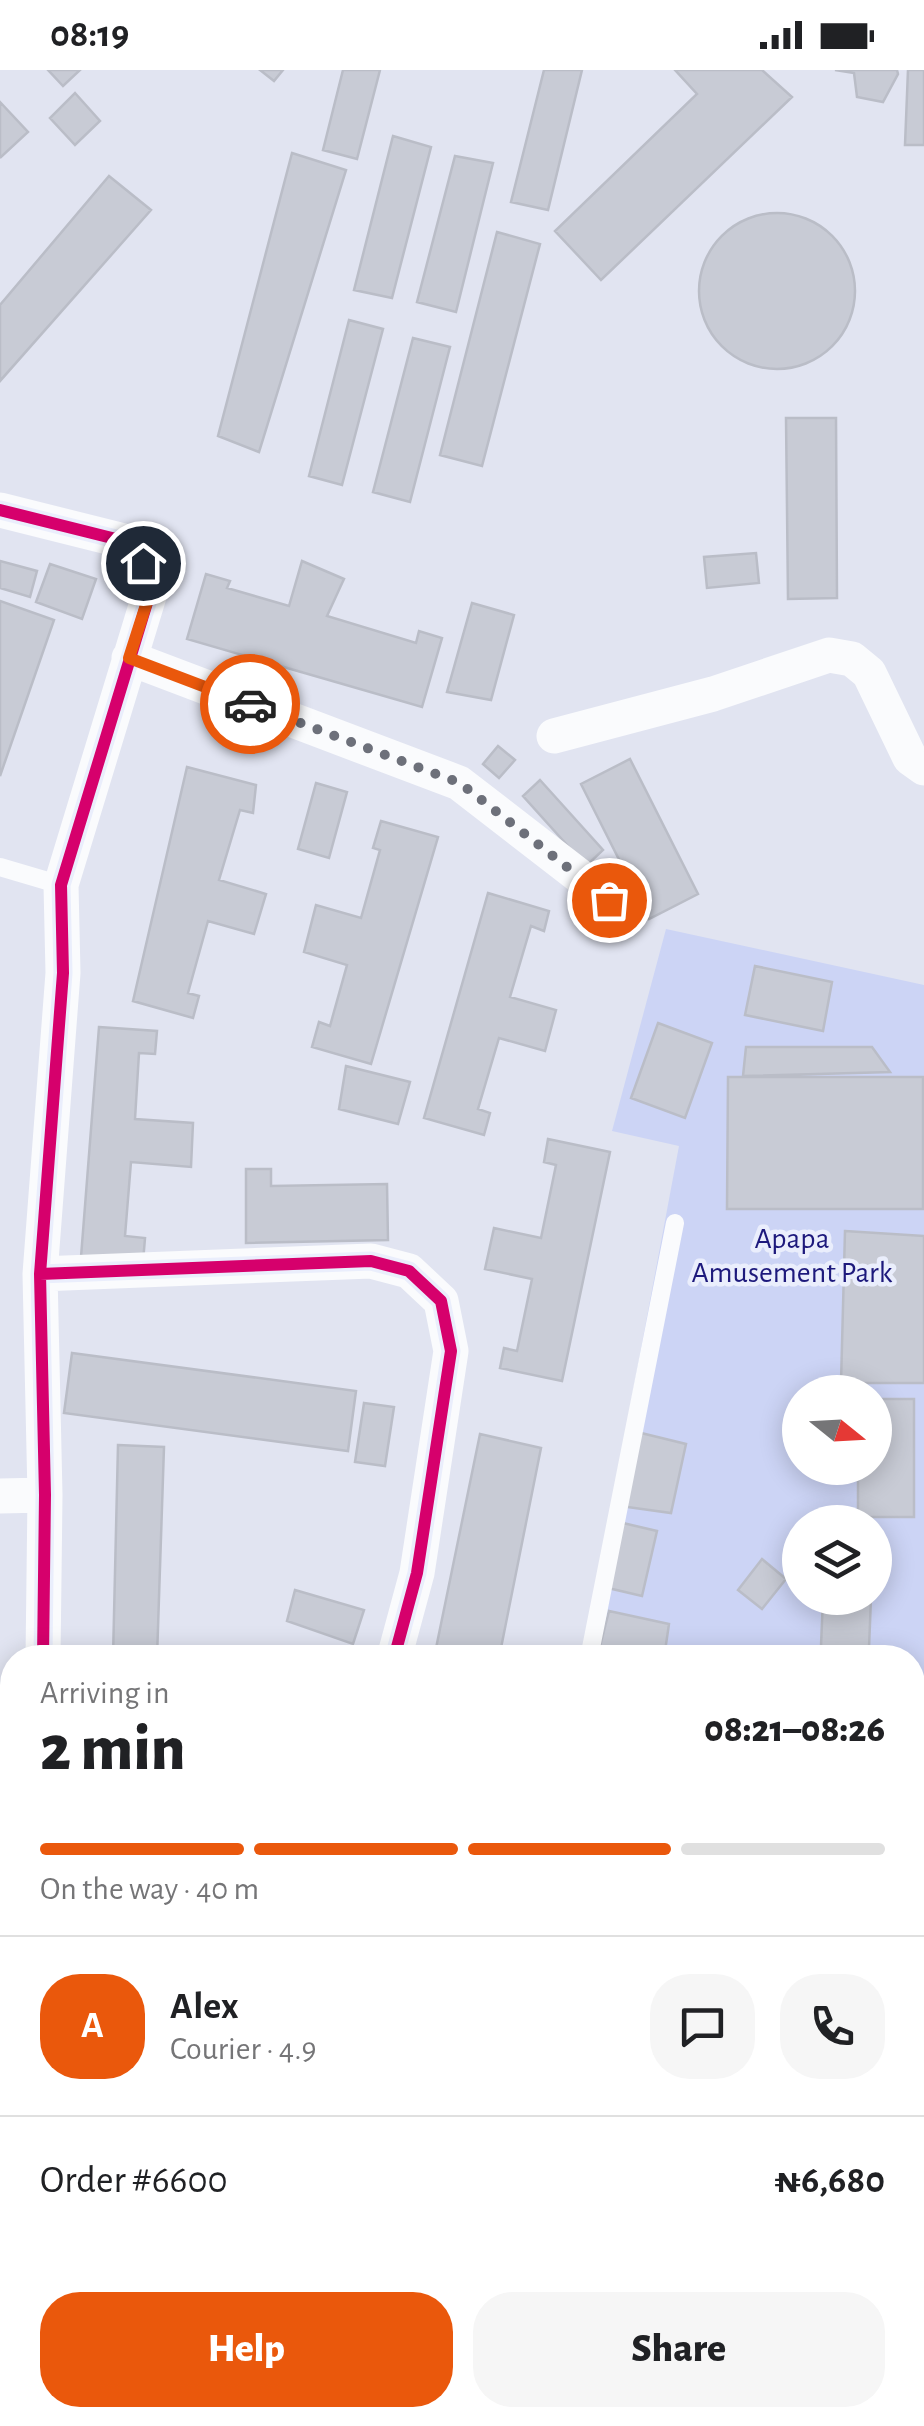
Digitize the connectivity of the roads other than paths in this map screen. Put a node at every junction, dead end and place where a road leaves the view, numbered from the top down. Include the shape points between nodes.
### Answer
1 (0, 510) edge
2 (129, 658) junction
3 (554, 736) dead end
4 (924, 768) edge
5 (0, 867) edge
6 (61, 886) junction
7 (609, 900) dead end
8 (675, 1222) dead end
9 (40, 1274) junction
10 (45, 1495) junction
11 (0, 1496) edge
12 (44, 1645) edge
13 (397, 1645) edge
14 (592, 1645) edge

1 - 2 street via 132,543 153,583
2 - 6 street
2 - 7 street via 460,783
3 - 4 street via 829,655 852,659 868,673 910,758
5 - 6 lane
6 - 9 street via 63,973
8 - 14 lane
9 - 10 street
9 - 13 street via 371,1262 410,1272 441,1301 452,1351 416,1573
10 - 11 street
10 - 12 street

